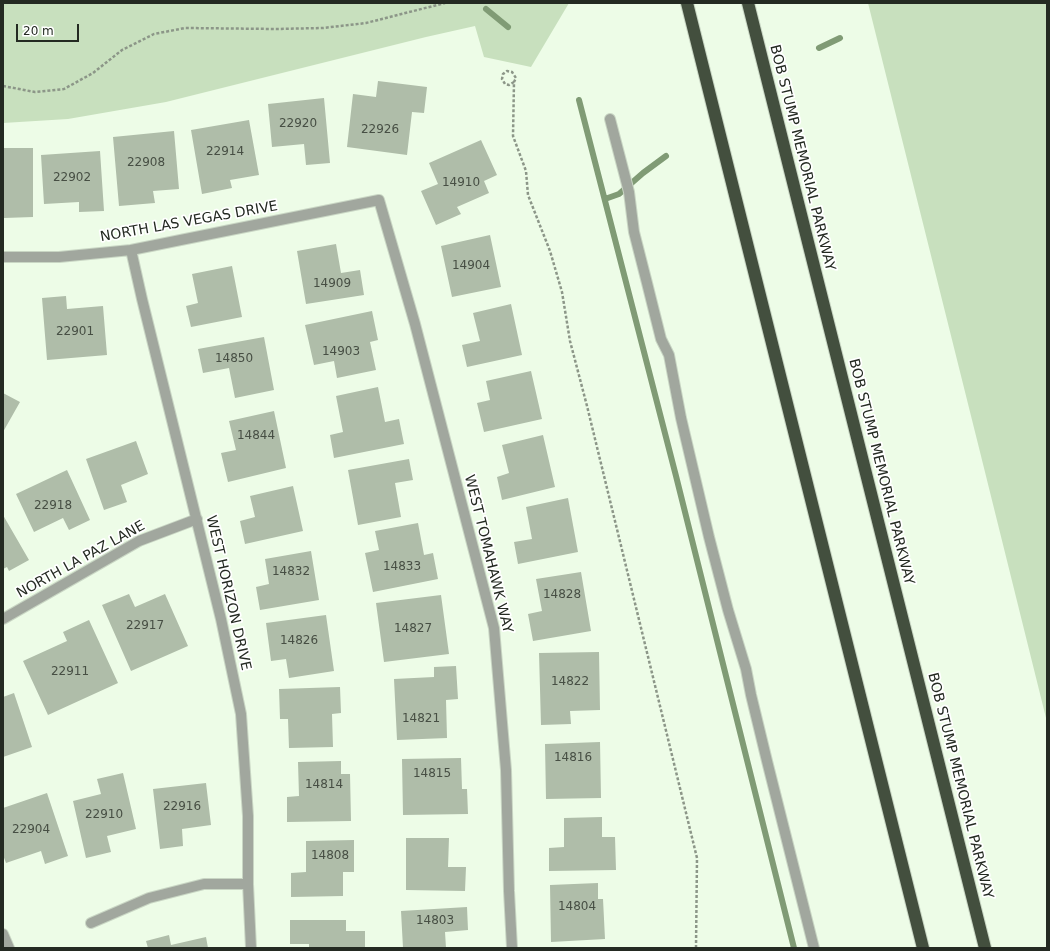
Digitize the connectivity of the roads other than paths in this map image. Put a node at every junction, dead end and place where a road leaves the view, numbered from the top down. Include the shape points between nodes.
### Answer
1 (687, 3) edge
2 (748, 3) edge
3 (610, 119) dead end
4 (379, 200) joint
5 (131, 250) junction
6 (3, 257) edge
7 (197, 519) junction
8 (3, 619) edge
9 (248, 884) junction
10 (91, 923) dead end
11 (3, 934) edge
12 (9, 948) edge
13 (251, 948) edge
14 (512, 948) edge
15 (814, 948) edge
16 (923, 948) edge
17 (985, 948) edge

1 - 16 highway
2 - 17 highway, BOB STUMP MEMORIAL PARKWAY
3 - 15 street via 629,192 634,232 652,305 661,339 669,355 709,537 745,664
4 - 5 street, NORTH LAS VEGAS DRIVE
4 - 14 street, WEST TOMAHAWK WAY via 415,324 494,628 506,770
5 - 6 street, NORTH LAS VEGAS DRIVE via 59,257
5 - 7 street, WEST HORIZON DRIVE
7 - 8 street, NORTH LA PAZ LANE via 139,541
7 - 9 street, WEST HORIZON DRIVE via 241,714 248,816
9 - 10 street via 204,884 149,898
9 - 13 street, WEST HORIZON DRIVE
11 - 12 street

